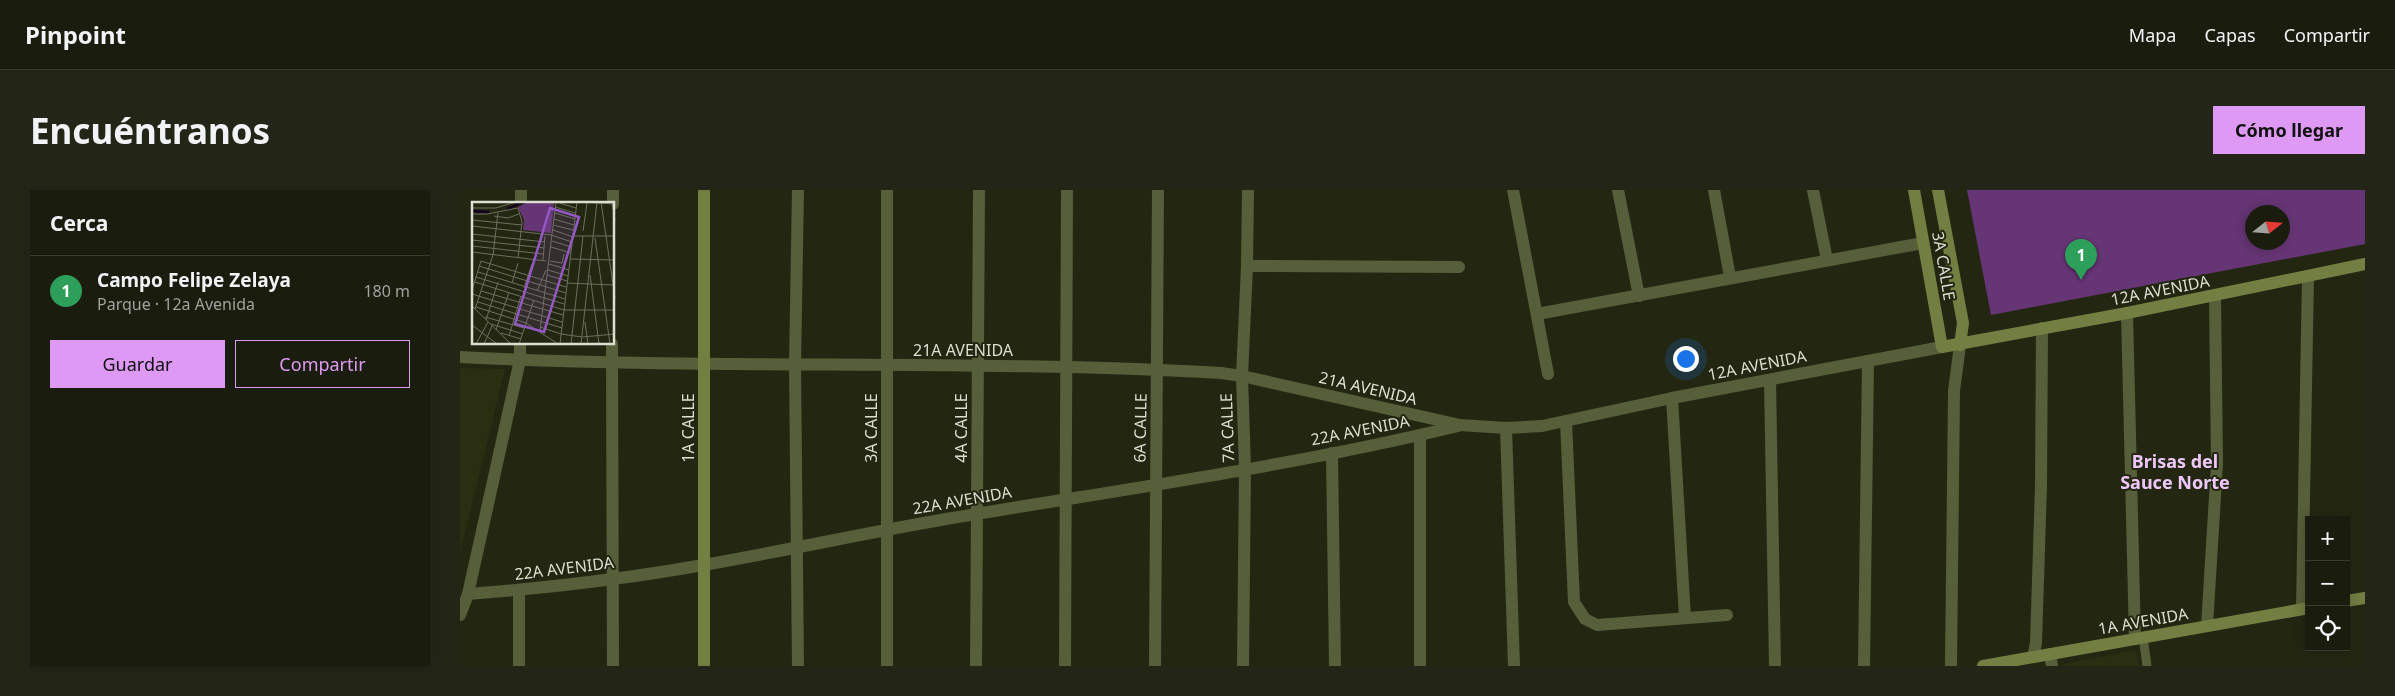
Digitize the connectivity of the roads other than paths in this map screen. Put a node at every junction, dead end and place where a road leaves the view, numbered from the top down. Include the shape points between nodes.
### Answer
1 (704, 190) edge
2 (798, 190) edge
3 (887, 190) edge
4 (979, 190) edge
5 (1067, 190) edge
6 (1158, 190) edge
7 (1248, 190) edge
8 (1513, 190) edge
9 (1618, 190) edge
10 (1714, 190) edge
11 (1813, 190) edge
12 (1914, 190) edge
13 (1938, 190) edge
14 (1924, 242) junction
15 (1827, 260) junction
16 (2365, 264) edge
17 (1248, 266) junction
18 (1459, 266) dead end
19 (2308, 276) junction
20 (1730, 277) junction
21 (1639, 296) junction
22 (2215, 296) junction
23 (2127, 313) junction
24 (1537, 314) junction
25 (2042, 328) junction
26 (520, 345) edge
27 (612, 345) edge
28 (1960, 345) junction
29 (1942, 347) junction
30 (460, 357) edge
31 (520, 360) junction
32 (1868, 360) junction
33 (612, 363) junction
34 (705, 363) junction
35 (795, 365) junction
36 (977, 365) junction
37 (887, 366) junction
38 (1066, 367) junction
39 (1157, 370) junction
40 (1548, 374) dead end
41 (1242, 376) junction
42 (1770, 380) junction
43 (1672, 398) junction
44 (1566, 421) junction
45 (1460, 425) junction
46 (1506, 428) junction
47 (1420, 435) junction
48 (1332, 453) junction
49 (1245, 469) junction
50 (1155, 486) junction
51 (1066, 500) junction
52 (976, 514) junction
53 (886, 530) junction
54 (795, 546) junction
55 (704, 565) junction
56 (612, 579) junction
57 (519, 590) junction
58 (468, 594) junction
59 (2365, 598) edge
60 (2350, 600) edge
61 (2305, 606) edge
62 (2305, 609) edge
63 (460, 615) edge
64 (1727, 615) dead end
65 (1685, 618) junction
66 (2207, 626) junction
67 (2139, 638) junction
68 (2033, 657) junction
69 (2051, 660) edge
70 (519, 666) edge
71 (613, 666) edge
72 (704, 666) edge
73 (798, 666) edge
74 (887, 666) edge
75 (976, 666) edge
76 (1064, 666) edge
77 (1155, 666) edge
78 (1244, 666) edge
79 (1335, 666) edge
80 (1420, 666) edge
81 (1514, 666) edge
82 (1775, 666) edge
83 (1864, 666) edge
84 (1951, 666) edge
85 (1983, 666) edge
86 (2147, 666) edge

1 - 34 street, 1A CALLE
2 - 35 street
3 - 37 street, 3A CALLE
4 - 36 street, 4A CALLE
5 - 38 street
6 - 39 street, 6A CALLE
7 - 17 street, 7A CALLE
8 - 24 street
9 - 21 street
10 - 20 street
11 - 15 street
12 - 14 street, 3A CALLE
13 - 28 street, 3A CALLE via 1962,323
14 - 15 street
14 - 29 street, 3A CALLE
15 - 20 street
16 - 19 street, 12A AVENIDA
17 - 18 street
17 - 41 street, 7A CALLE
19 - 22 street, 12A AVENIDA
19 - 61 street
20 - 21 street
21 - 24 street
22 - 23 street, 12A AVENIDA
22 - 66 street via 2217,464
23 - 25 street, 12A AVENIDA
23 - 67 street
24 - 40 street
25 - 28 street, 12A AVENIDA
25 - 68 street via 2041,486
26 - 31 street
27 - 33 street
28 - 29 street, 12A AVENIDA
28 - 84 street via 1954,391
29 - 32 street, 12A AVENIDA
30 - 31 street, 21A AVENIDA
31 - 33 street, 21A AVENIDA
31 - 58 street
32 - 42 street, 12A AVENIDA
32 - 83 street
33 - 34 street, 21A AVENIDA
33 - 56 street
34 - 35 street, 21A AVENIDA
34 - 55 street, 1A CALLE
35 - 37 street, 21A AVENIDA
35 - 54 street
36 - 37 street, 21A AVENIDA
36 - 38 street, 21A AVENIDA
36 - 52 street, 4A CALLE
37 - 53 street, 3A CALLE
38 - 39 street, 21A AVENIDA
38 - 51 street
39 - 41 street, 21A AVENIDA
39 - 50 street, 6A CALLE
41 - 45 street, 21A AVENIDA
41 - 49 street, 7A CALLE
42 - 43 street, 12A AVENIDA
42 - 82 street
43 - 44 street, 12A AVENIDA
43 - 65 street
44 - 46 street, 12A AVENIDA
44 - 65 street via 1574,602 1579,612 1597,625
45 - 46 street, 12A AVENIDA
45 - 47 street, 22A AVENIDA
46 - 81 street
47 - 48 street, 22A AVENIDA
47 - 80 street
48 - 49 street, 22A AVENIDA
48 - 79 street
49 - 50 street, 22A AVENIDA
49 - 78 street, 7A CALLE
50 - 51 street, 22A AVENIDA
50 - 77 street, 6A CALLE
51 - 52 street, 22A AVENIDA
51 - 76 street
52 - 53 street, 22A AVENIDA
52 - 75 street, 4A CALLE
53 - 54 street, 22A AVENIDA
53 - 74 street, 3A CALLE
54 - 55 street, 22A AVENIDA
54 - 73 street
55 - 56 street, 22A AVENIDA
55 - 72 street, 1A CALLE
56 - 57 street, 22A AVENIDA
56 - 71 street
57 - 58 street, 22A AVENIDA
57 - 70 street
58 - 63 street
59 - 60 street
62 - 66 street, 1A AVENIDA
64 - 65 street
66 - 67 street, 1A AVENIDA
67 - 69 street, 1A AVENIDA
67 - 86 lane
68 - 69 street, 1A AVENIDA
68 - 85 street, 1A AVENIDA

